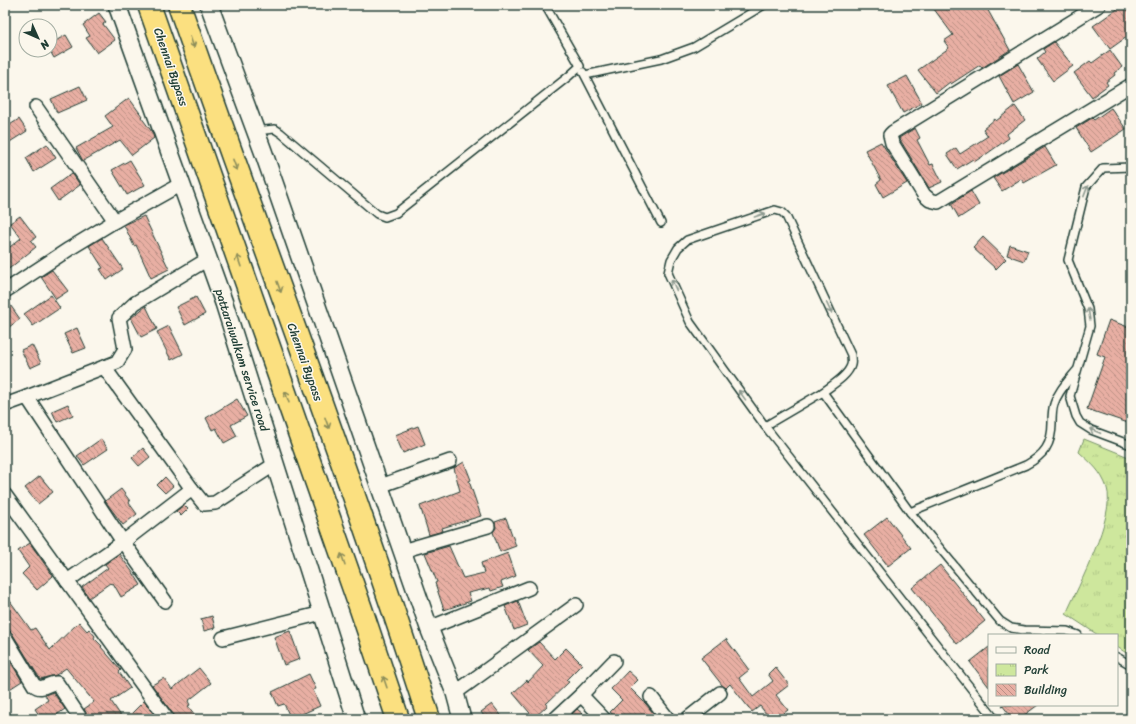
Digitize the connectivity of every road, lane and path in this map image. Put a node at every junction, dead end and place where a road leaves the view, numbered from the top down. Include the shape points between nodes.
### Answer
1 (117, 5) edge
2 (149, 5) edge
3 (179, 5) edge
4 (209, 5) edge
5 (545, 5) edge
6 (764, 5) edge
7 (1098, 5) edge
8 (580, 66) junction
9 (585, 75) junction
10 (1131, 85) edge
11 (36, 107) dead end
12 (255, 131) junction
13 (1131, 167) edge
14 (181, 184) junction
15 (115, 221) junction
16 (661, 223) dead end
17 (208, 259) junction
18 (5, 291) edge
19 (104, 367) junction
20 (1078, 369) junction
21 (823, 392) junction
22 (27, 397) junction
23 (5, 405) edge
24 (765, 426) junction
25 (1131, 445) edge
26 (450, 461) dead end
27 (275, 464) junction
28 (380, 486) junction
29 (192, 489) junction
30 (5, 495) edge
31 (910, 512) junction
32 (488, 526) dead end
33 (123, 542) junction
34 (402, 551) junction
35 (67, 581) junction
36 (529, 588) dead end
37 (165, 601) dead end
38 (576, 605) dead end
39 (322, 613) junction
40 (429, 628) junction
41 (1075, 634) edge
42 (5, 637) edge
43 (223, 638) dead end
44 (1118, 658) edge
45 (614, 661) dead end
46 (1131, 665) edge
47 (720, 693) dead end
48 (455, 694) junction
49 (581, 695) junction
50 (651, 696) dead end
51 (354, 718) edge
52 (80, 719) edge
53 (167, 719) edge
54 (398, 719) edge
55 (429, 719) edge
56 (462, 719) edge
57 (555, 719) edge
58 (604, 719) edge
59 (668, 719) edge
60 (687, 719) edge
61 (994, 719) edge

1 - 14 street, pattaraiwalkam service road
54 -> 2 highway, Chennai Bypass
3 -> 55 highway, Chennai Bypass via 391,602
4 - 12 street
5 - 8 lane
6 - 9 lane via 694,47 661,59
7 - 10 street via 893,132 890,135 892,143 924,195 938,202
8 - 9 lane
8 - 12 lane via 396,213 385,217 377,214 281,133 269,129
9 - 16 lane
11 - 15 street
12 - 28 street
20 -> 13 lane via 1090,326 1088,309 1068,260 1086,187 1103,168
14 - 15 street
14 - 17 street, pattaraiwalkam service road
15 - 18 street
17 - 19 street via 135,303 120,318 125,349 117,362
17 - 27 street, pattaraiwalkam service road
19 - 22 street
19 - 29 street
25 -> 20 lane via 1091,430 1080,423 1070,396
20 - 31 lane via 1058,393 1053,406 1050,440 1038,458
21 - 24 lane
24 -> 21 lane via 690,322 668,273 671,260 678,248 687,240 775,210 786,216 851,355 852,364 848,370
21 - 31 lane
22 - 23 street
22 - 33 street
24 - 61 lane
26 - 28 street
27 - 29 street via 215,503 204,504
27 - 39 street, pattaraiwalkam service road
28 - 34 street
29 - 33 street
30 - 35 street
31 - 41 lane via 1000,622 1011,628 1067,631
32 - 34 street
33 - 35 street
33 - 37 street
34 - 40 street
35 - 53 street
36 - 40 street
38 - 48 street
39 - 43 street
39 - 51 street, pattaraiwalkam service road
40 - 48 street
42 - 52 street via 34,685 42,689 52,682 57,683
44 - 46 lane
45 - 49 street
47 - 60 street
48 - 56 street
49 - 57 street
49 - 58 street
50 - 59 street

